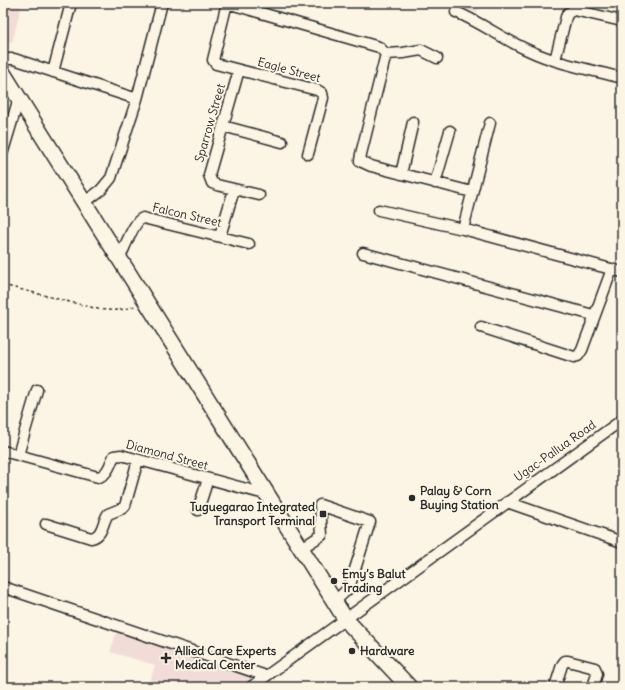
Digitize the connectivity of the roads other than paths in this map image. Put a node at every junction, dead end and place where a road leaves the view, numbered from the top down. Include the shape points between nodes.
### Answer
1 (71, 3) edge
2 (162, 3) edge
3 (227, 3) edge
4 (456, 12) dead end
5 (622, 21) edge
6 (386, 54) junction
7 (437, 58) dead end
8 (3, 59) edge
9 (555, 60) junction
10 (239, 70) junction
11 (53, 72) junction
12 (3, 73) edge
13 (622, 78) edge
14 (19, 98) junction
15 (137, 99) junction
16 (413, 122) dead end
17 (490, 123) dead end
18 (223, 126) junction
19 (450, 131) dead end
20 (282, 142) dead end
21 (3, 152) edge
22 (308, 154) dead end
23 (401, 174) junction
24 (436, 183) junction
25 (234, 190) junction
26 (472, 192) junction
27 (259, 195) dead end
28 (85, 202) junction
29 (379, 210) dead end
30 (463, 229) junction
31 (220, 236) junction
32 (249, 244) dead end
33 (363, 253) dead end
34 (120, 259) junction
35 (617, 271) edge
36 (594, 315) junction
37 (481, 327) dead end
38 (37, 390) dead end
39 (622, 420) edge
40 (3, 451) edge
41 (18, 455) junction
42 (138, 460) junction
43 (208, 479) junction
44 (265, 494) junction
45 (507, 502) junction
46 (198, 510) dead end
47 (46, 524) dead end
48 (622, 542) edge
49 (300, 549) junction
50 (3, 587) edge
51 (334, 602) junction
52 (346, 620) junction
53 (266, 676) junction
54 (251, 687) edge
55 (409, 687) edge
56 (555, 687) edge
57 (593, 687) edge

1 - 11 street
2 - 15 street
3 - 6 street via 380,47
3 - 10 street, Eagle Street via 213,60 218,66
4 - 9 street via 479,22 529,51
5 - 9 street via 570,11 566,17
6 - 7 street via 421,50
6 - 23 street via 360,161
8 - 11 street
9 - 13 street
10 - 18 street, Sparrow Street
10 - 22 street, Eagle Street via 322,93
11 - 15 street
12 - 14 highway
14 - 21 street
14 - 28 highway
15 - 28 street via 111,178 101,190
16 - 23 street
17 - 26 street
18 - 20 street
18 - 25 street, Sparrow Street via 209,175 212,182
19 - 24 street
23 - 24 street
24 - 26 street
25 - 27 street, Sparrow Street
25 - 31 street
26 - 30 street
28 - 34 highway
29 - 30 street
30 - 35 street
31 - 32 street, Falcon Street
31 - 34 street, Falcon Street via 143,218 138,220
33 - 36 street
34 - 44 highway
35 - 36 street
36 - 37 street via 582,350 574,357
38 - 41 street
39 - 45 street, Ugac-Pallua Road
40 - 41 street, Diamond Street
41 - 42 street, Diamond Street via 98,477 103,476 114,456
42 - 43 street, Diamond Street
42 - 47 street via 125,506 108,514 100,534 91,538
43 - 44 street, Diamond Street
43 - 46 street
44 - 49 highway
45 - 48 street
45 - 52 street, Ugac-Pallua Road
49 - 51 highway
49 - 51 street via 322,534 320,505 370,522 349,588
50 - 53 street
51 - 52 highway
52 - 53 street, Ugac-Pallua Road
52 - 55 highway
53 - 54 street, Ugac-Pallua Road
56 - 57 street via 562,665 568,661 595,668 597,674

